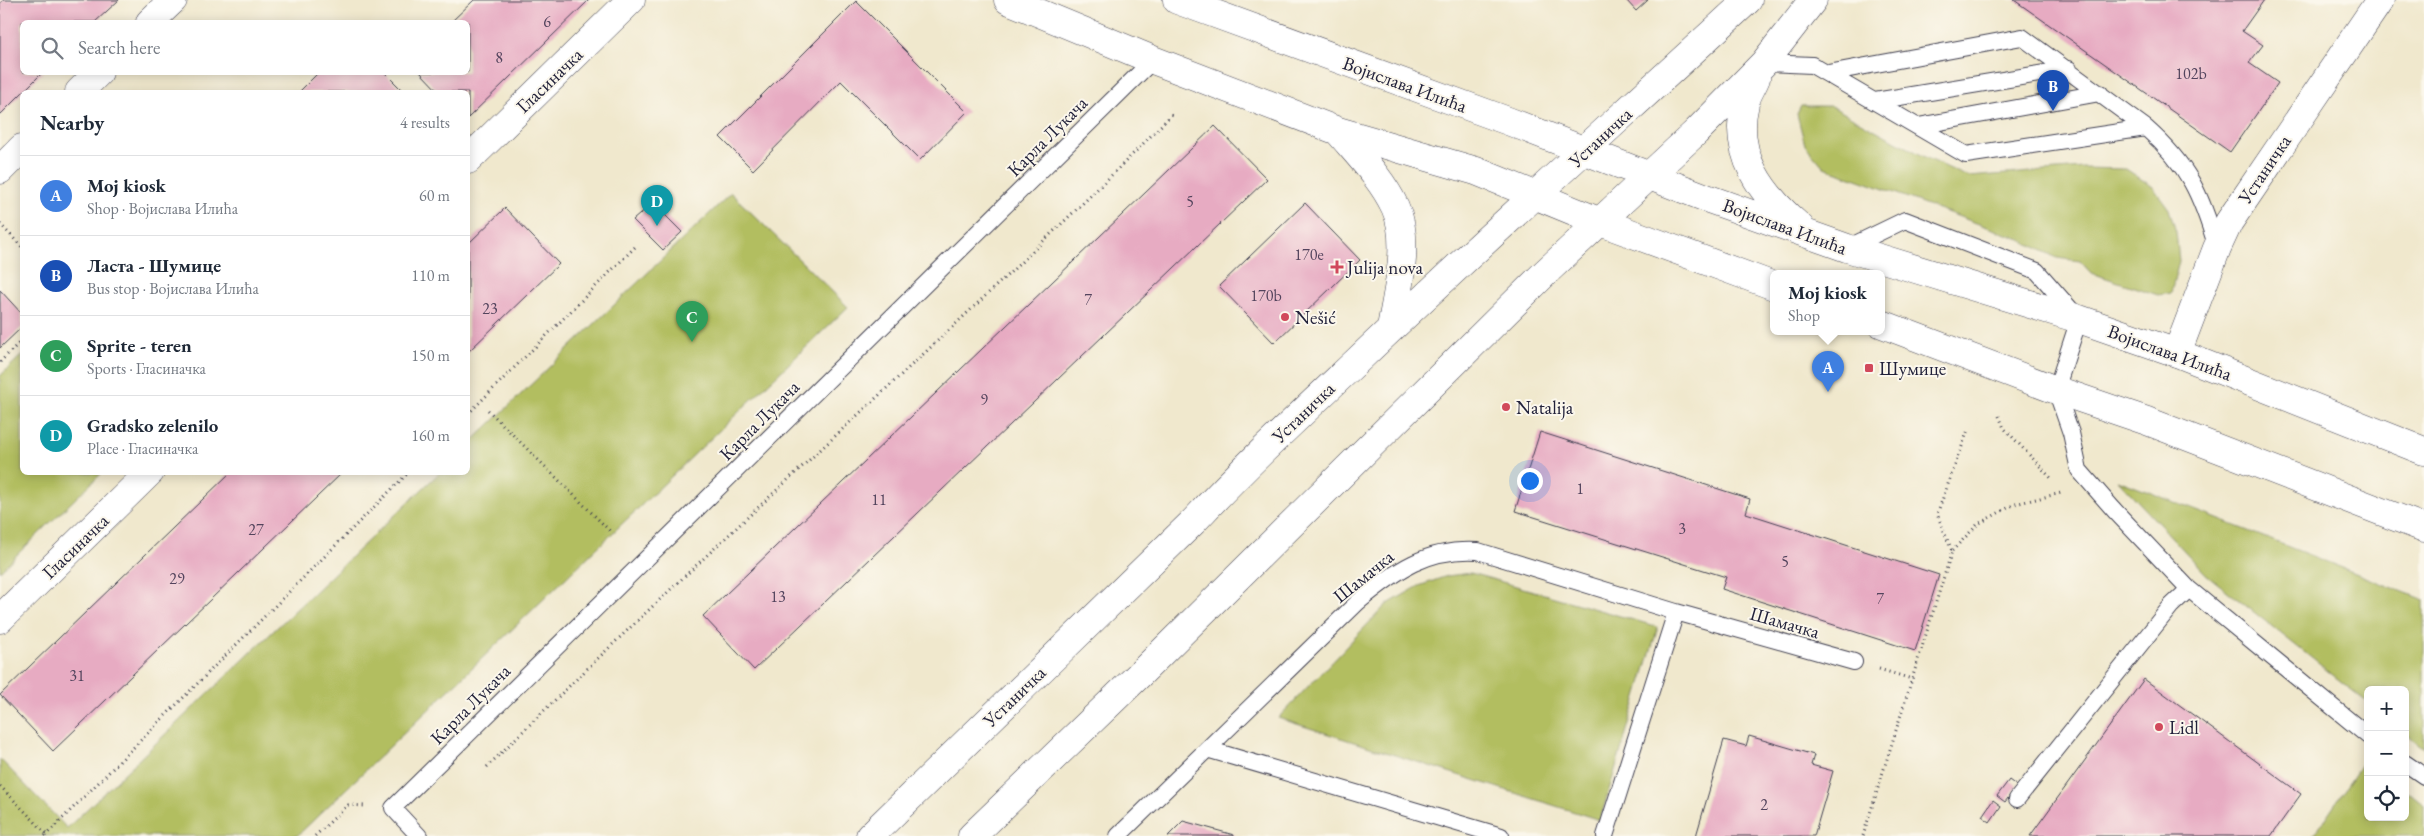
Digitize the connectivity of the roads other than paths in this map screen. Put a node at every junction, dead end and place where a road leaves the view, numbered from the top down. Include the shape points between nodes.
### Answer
1 (173, 0) edge
2 (631, 0) edge
3 (1008, 0) edge
4 (1178, 0) edge
5 (1748, 0) edge
6 (1813, 0) edge
7 (2380, 0) edge
8 (1217, 7) edge
9 (152, 20) edge
10 (1153, 60) junction
11 (1764, 63) junction
12 (2069, 69) junction
13 (1828, 73) junction
14 (96, 75) edge
15 (81, 90) edge
16 (2100, 94) junction
17 (1875, 101) junction
18 (1918, 126) junction
19 (2146, 128) junction
20 (1338, 131) junction
21 (20, 150) edge
22 (1585, 151) junction
23 (470, 158) edge
24 (0, 170) edge
25 (1649, 175) junction
26 (1535, 196) junction
27 (1598, 221) junction
28 (1811, 235) junction
29 (1847, 248) junction
30 (2217, 248) junction
31 (1770, 285) edge
32 (2080, 319) junction
33 (1885, 325) edge
34 (1391, 328) junction
35 (2177, 353) junction
36 (2056, 390) junction
37 (2424, 451) edge
38 (147, 475) edge
39 (2424, 528) edge
40 (2190, 589) junction
41 (1676, 612) junction
42 (0, 619) edge
43 (1854, 662) road end
44 (2364, 733) edge
45 (1207, 748) junction
46 (2409, 766) edge
47 (2424, 776) edge
48 (2018, 799) dead end
49 (419, 836) edge
50 (870, 836) edge
51 (972, 836) edge
52 (1118, 836) edge
53 (1501, 836) edge
54 (1605, 836) edge

1 - 9 main road
2 - 23 main road, Гласиначка
3 - 10 main road
4 - 8 main road, Војислава Илића
5 - 22 main road, Устаничка
6 - 11 main road
7 - 30 main road, Устаничка via 2245,197
8 - 22 main road, Војислава Илића
10 - 20 main road
10 - 49 lane, Карла Лукача via 393,808
11 - 13 lane via 1812,65
11 - 25 main road
11 - 28 main road via 1745,101 1741,128 1746,154 1758,184 1778,209
12 - 13 lane via 2022,37
12 - 16 lane
12 - 17 lane
13 - 17 lane
14 - 15 main road
16 - 18 lane
16 - 19 lane
17 - 18 lane
18 - 19 lane via 1966,155
19 - 30 lane via 2169,148 2200,194
20 - 26 main road via 1476,171
20 - 34 main road via 1396,208 1402,244
21 - 24 main road
22 - 25 main road, Војислава Илића
22 - 26 main road, Устаничка
25 - 27 main road
25 - 28 main road, Војислава Илића
26 - 27 main road
26 - 34 main road, Устаничка via 1506,219
27 - 31 main road
27 - 51 main road
28 - 29 main road, Војислава Илића
29 - 32 main road, Војислава Илића
29 - 32 lane via 1905,220 2036,271
30 - 35 main road, Устаничка
32 - 35 main road, Војислава Илића
32 - 36 lane
33 - 36 main road
34 - 50 main road, Устаничка
35 - 37 main road, Војислава Илића
36 - 39 main road via 2147,421
36 - 40 lane via 2071,433 2078,470
38 - 42 main road, Гласиначка
40 - 44 lane
40 - 48 lane via 2171,606
41 - 43 lane, Шамачка
41 - 45 lane, Шамачка via 1478,551 1446,552 1410,564 1358,602
41 - 54 lane
45 - 52 lane
45 - 53 lane
46 - 47 lane

